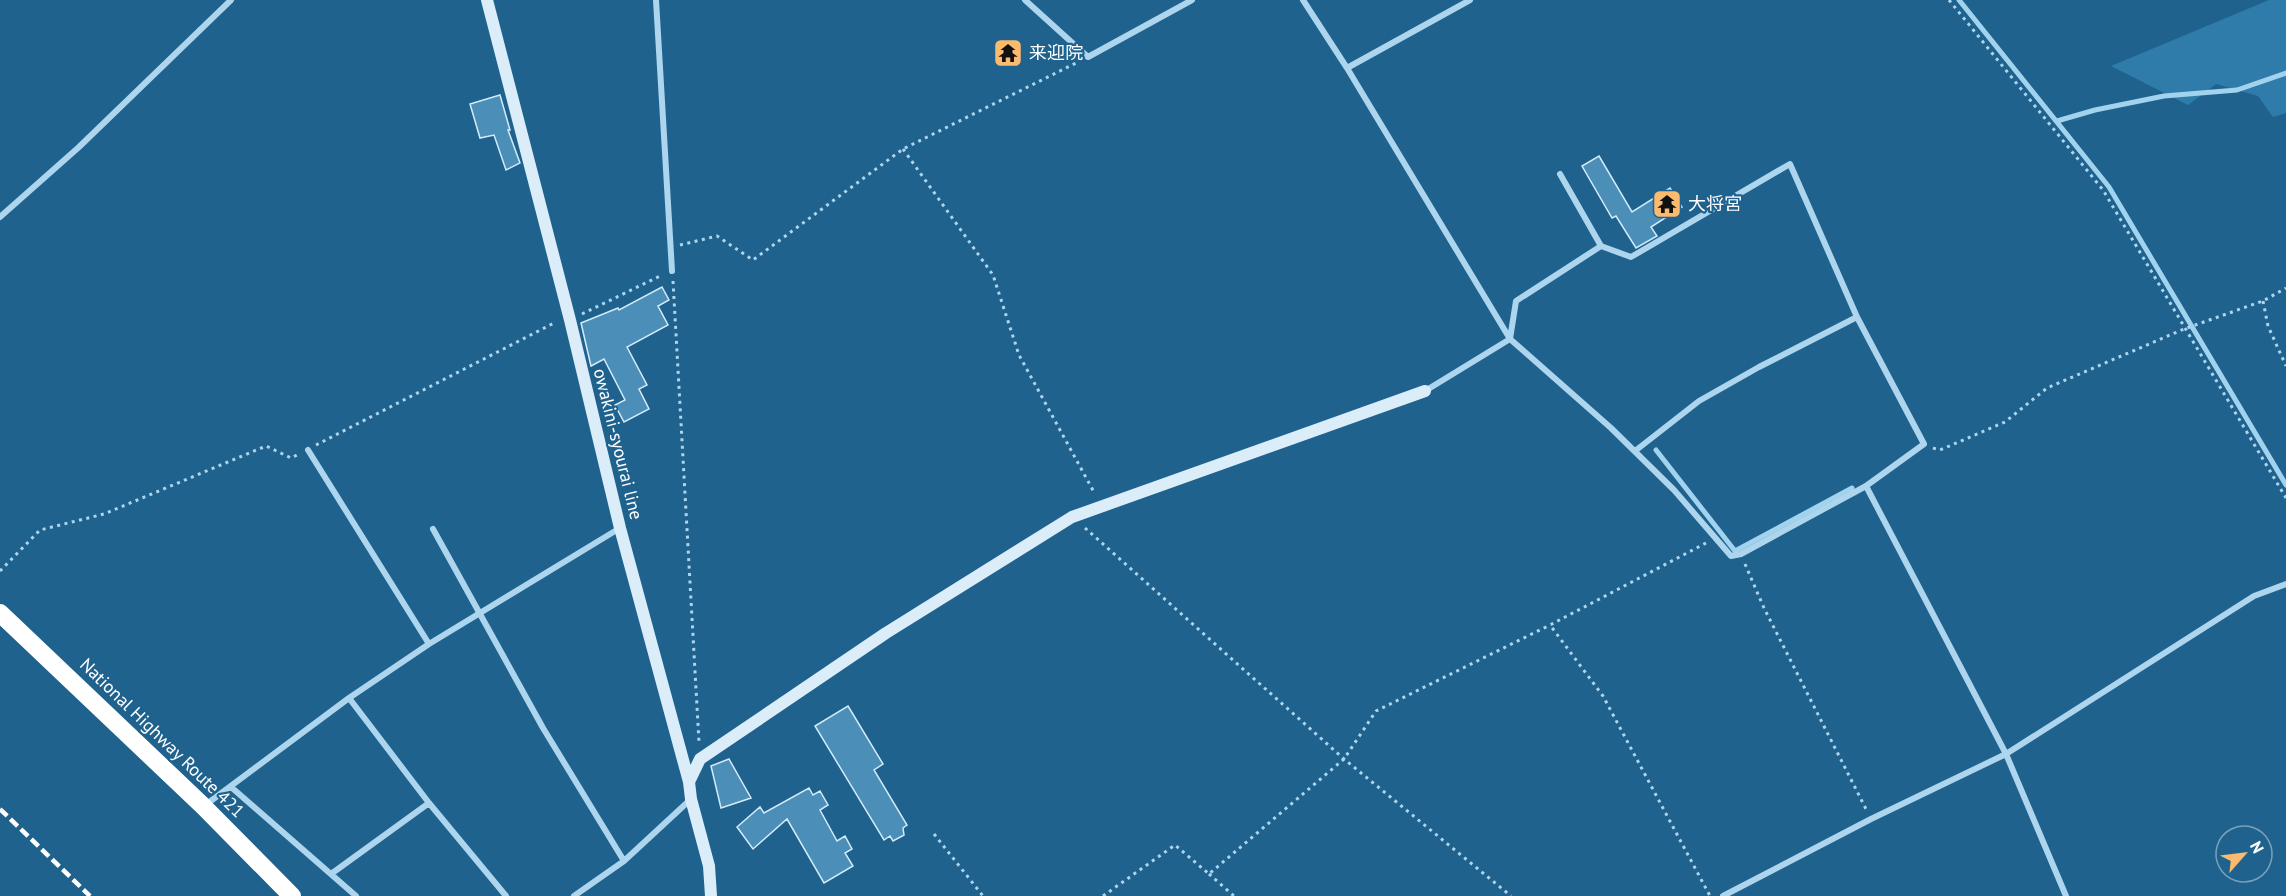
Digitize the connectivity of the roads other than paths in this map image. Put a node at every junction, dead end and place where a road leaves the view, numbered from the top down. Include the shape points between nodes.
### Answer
1 (231, 0) edge
2 (487, 0) edge
3 (656, 0) edge
4 (1024, 0) edge
5 (1192, 0) edge
6 (1303, 0) edge
7 (1470, 0) edge
8 (1347, 68) junction
9 (1560, 174) dead end
10 (0, 217) edge
11 (1601, 246) junction
12 (672, 271) road end
13 (1857, 317) junction
14 (1510, 339) junction
15 (1425, 391) joint
16 (308, 450) road end
17 (1635, 451) junction
18 (1866, 486) junction
19 (620, 528) junction
20 (434, 529) dead end
21 (2286, 584) edge
22 (480, 612) junction
23 (0, 613) edge
24 (429, 644) junction
25 (350, 698) junction
26 (2006, 754) junction
27 (689, 782) junction
28 (231, 787) junction
29 (691, 799) junction
30 (429, 803) junction
31 (203, 806) junction
32 (624, 861) junction
33 (331, 874) junction
34 (292, 896) edge
35 (356, 896) edge
36 (506, 896) edge
37 (574, 896) edge
38 (711, 896) edge
39 (1723, 896) edge
40 (2066, 896) edge

1 - 10 street via 79,147
2 - 19 main road, owakini-syourai line
3 - 12 street
4 - 5 street via 1088,57
6 - 8 street
7 - 8 street
8 - 14 street
9 - 11 street
11 - 13 street via 1631,257 1790,164
11 - 14 street via 1516,301
13 - 17 street via 1699,401
13 - 18 street via 1924,444
14 - 15 street
14 - 17 street
15 - 27 main road via 1072,517 886,633 699,759
16 - 24 street
17 - 18 street via 1731,556
18 - 26 street
19 - 22 street
19 - 27 main road, owakini-syourai line
20 - 22 street
21 - 26 street via 2254,596
22 - 24 street
22 - 32 street via 543,728
23 - 31 highway, National Highway Route 421
24 - 25 street
25 - 28 street
25 - 30 street
26 - 39 street
26 - 40 street
27 - 29 main road, owakini-syourai line
28 - 31 street
28 - 33 street
29 - 32 street
29 - 38 main road, owakini-syourai line via 709,866
30 - 33 street
30 - 36 street
31 - 34 highway, National Highway Route 421
32 - 37 street
33 - 35 street

